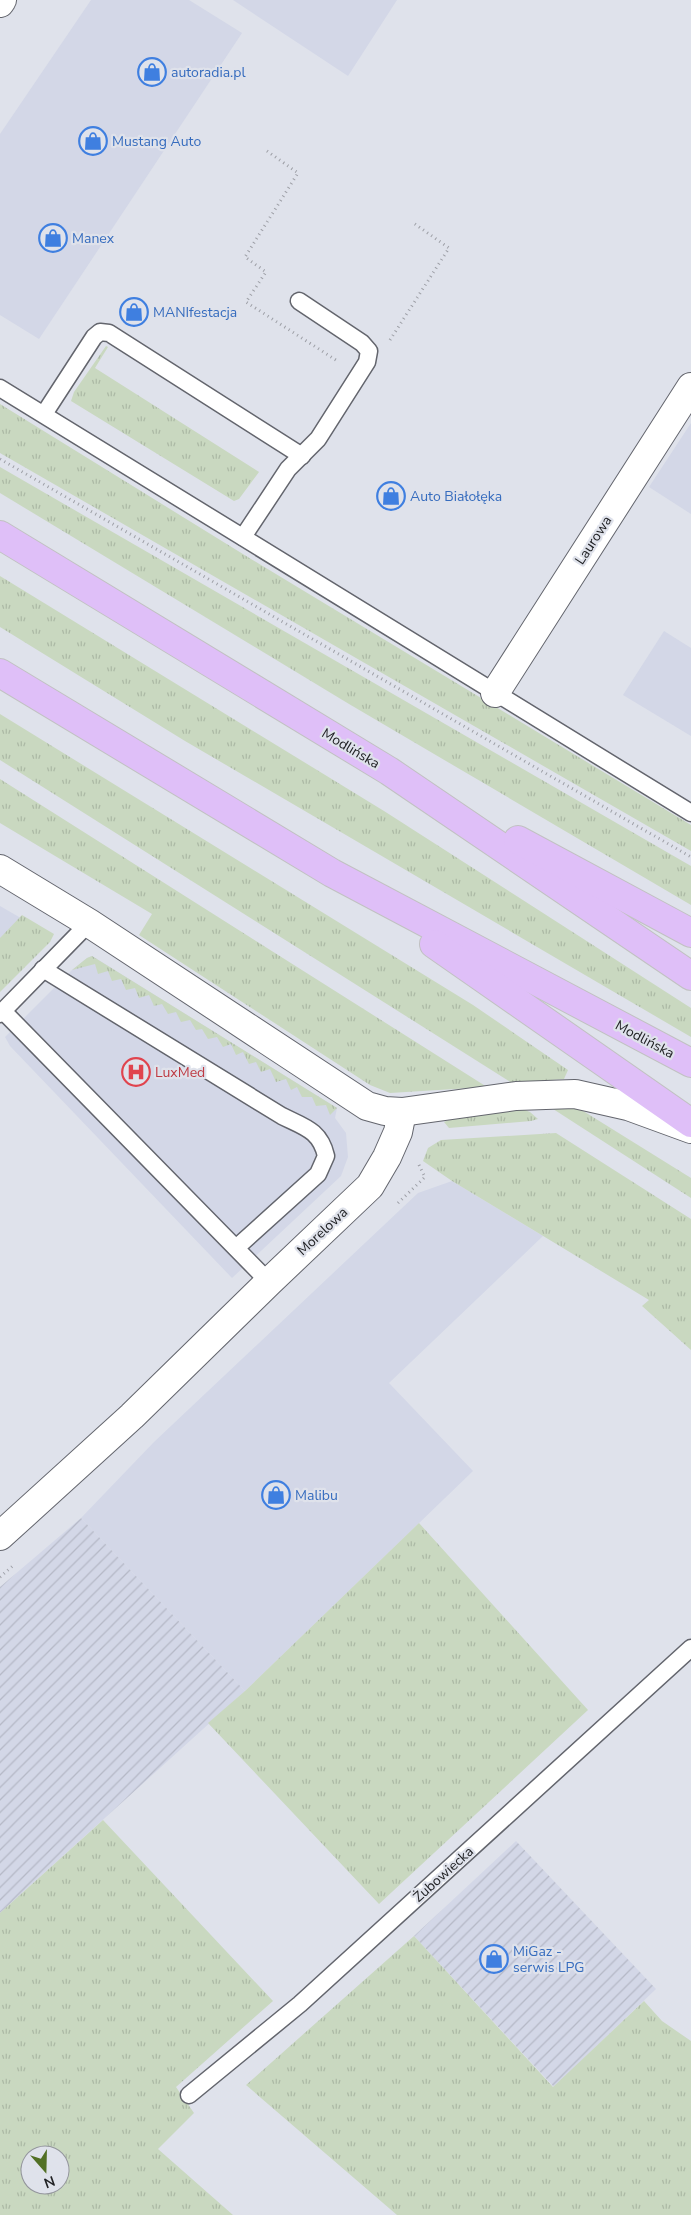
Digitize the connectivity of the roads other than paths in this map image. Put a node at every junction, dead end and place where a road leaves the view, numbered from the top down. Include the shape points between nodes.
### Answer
1 (300, 301) dead end
2 (691, 387) edge
3 (0, 388) edge
4 (44, 414) junction
5 (302, 456) junction
6 (0, 535) edge
7 (243, 537) junction
8 (0, 673) edge
9 (496, 693) junction
10 (389, 771) junction
11 (691, 813) edge
12 (0, 869) edge
13 (332, 873) junction
14 (89, 923) junction
15 (691, 933) edge
16 (44, 969) junction
17 (691, 976) edge
18 (1, 1012) edge
19 (691, 1063) edge
20 (402, 1112) junction
21 (691, 1123) edge
22 (691, 1129) edge
23 (236, 1248) junction
24 (269, 1282) junction
25 (0, 1536) edge
26 (691, 1648) edge
27 (189, 2095) dead end

1 - 5 lane via 369,351 359,376 318,440
2 - 9 street, Laurowa
3 - 4 lane
4 - 5 lane via 94,337 100,332 109,333
4 - 7 lane
5 - 7 lane via 288,469
6 - 10 main road, Modlińska
7 - 9 lane
8 - 13 main road, Modlińska
9 - 11 lane
10 - 15 main road
10 - 17 main road, Modlińska
12 - 14 street
13 - 19 main road, Modlińska
13 - 21 main road
14 - 16 lane
14 - 20 street via 367,1106 385,1112
16 - 18 lane
16 - 23 lane via 282,1116 311,1130 323,1142 326,1156 318,1174
18 - 23 lane
20 - 22 street via 516,1096 575,1094 628,1106
20 - 24 street, Morelowa via 388,1157 370,1186
23 - 24 lane
24 - 25 street, Morelowa via 132,1416
26 - 27 lane, Żubowiecka via 300,2004

